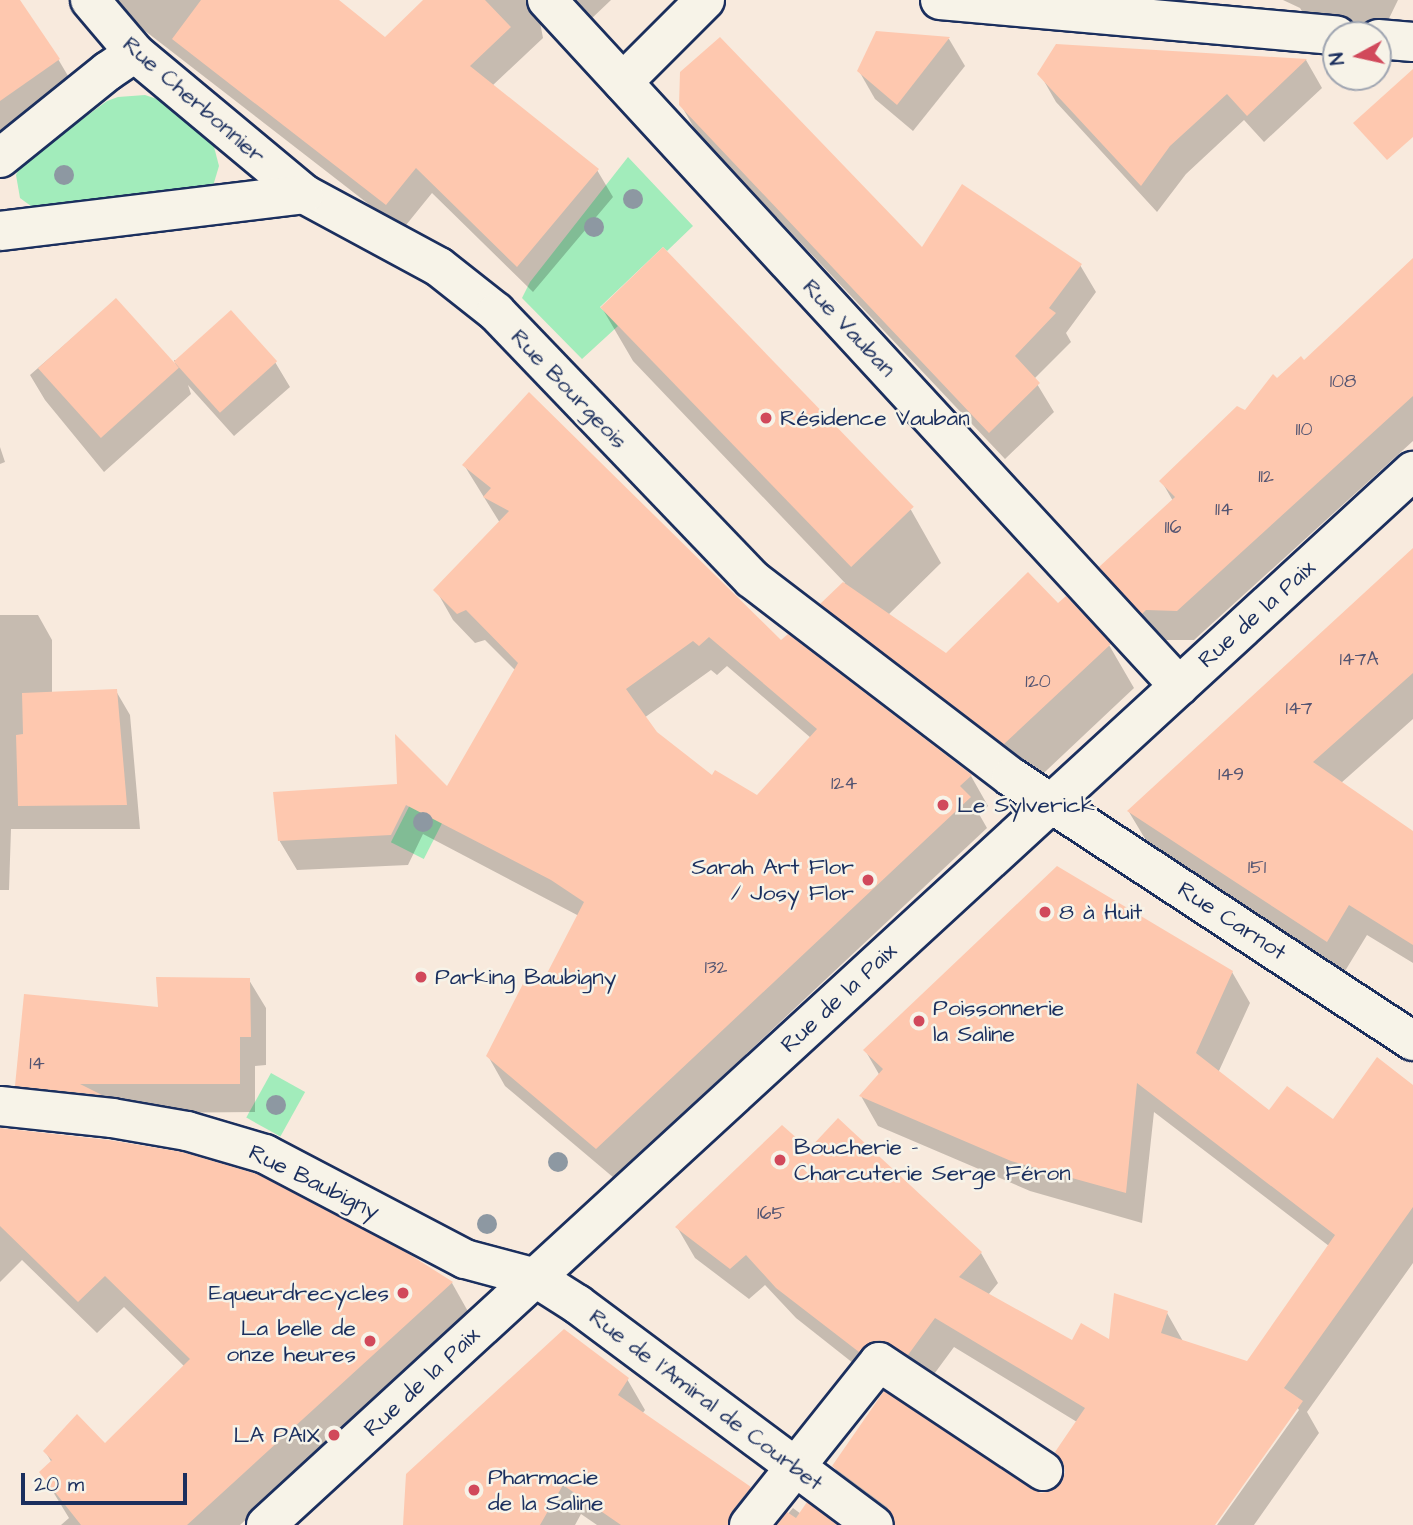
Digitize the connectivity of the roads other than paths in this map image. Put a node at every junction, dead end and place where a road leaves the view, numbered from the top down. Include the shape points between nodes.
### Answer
1 (90, 0) edge
2 (547, 0) edge
3 (705, 0) edge
4 (940, 0) edge
5 (1322, 34) edge
6 (1392, 41) edge
7 (1413, 43) edge
8 (135, 54) junction
9 (623, 82) junction
10 (0, 158) edge
11 (304, 194) junction
12 (0, 231) edge
13 (1413, 471) edge
14 (1179, 685) junction
15 (1050, 804) junction
16 (1413, 1041) edge
17 (0, 1106) edge
18 (536, 1278) junction
19 (796, 1468) junction
20 (1043, 1471) dead end
21 (266, 1525) edge
22 (749, 1525) edge
23 (874, 1525) edge

1 - 8 street, Rue Cherbonnier
2 - 9 street, Rue Vauban
3 - 9 street
4 - 5 street
6 - 7 street
8 - 10 street via 107,71
8 - 11 street, Rue Cherbonnier
9 - 14 street, Rue Vauban
11 - 12 street
11 - 15 street, Rue Bourgeois via 439,267 496,313 752,579
13 - 14 street, Rue de la Paix
14 - 15 street, Rue de la Paix
15 - 16 street, Rue Carnot
15 - 18 street, Rue de la Paix
17 - 18 street, Rue Baubigny via 187,1131 265,1154 465,1259
18 - 19 street, Rue de l'Amiral de Courbet
18 - 21 street, Rue de la Paix
19 - 20 street via 879,1362
19 - 22 street
19 - 23 street, Rue de l'Amiral de Courbet

